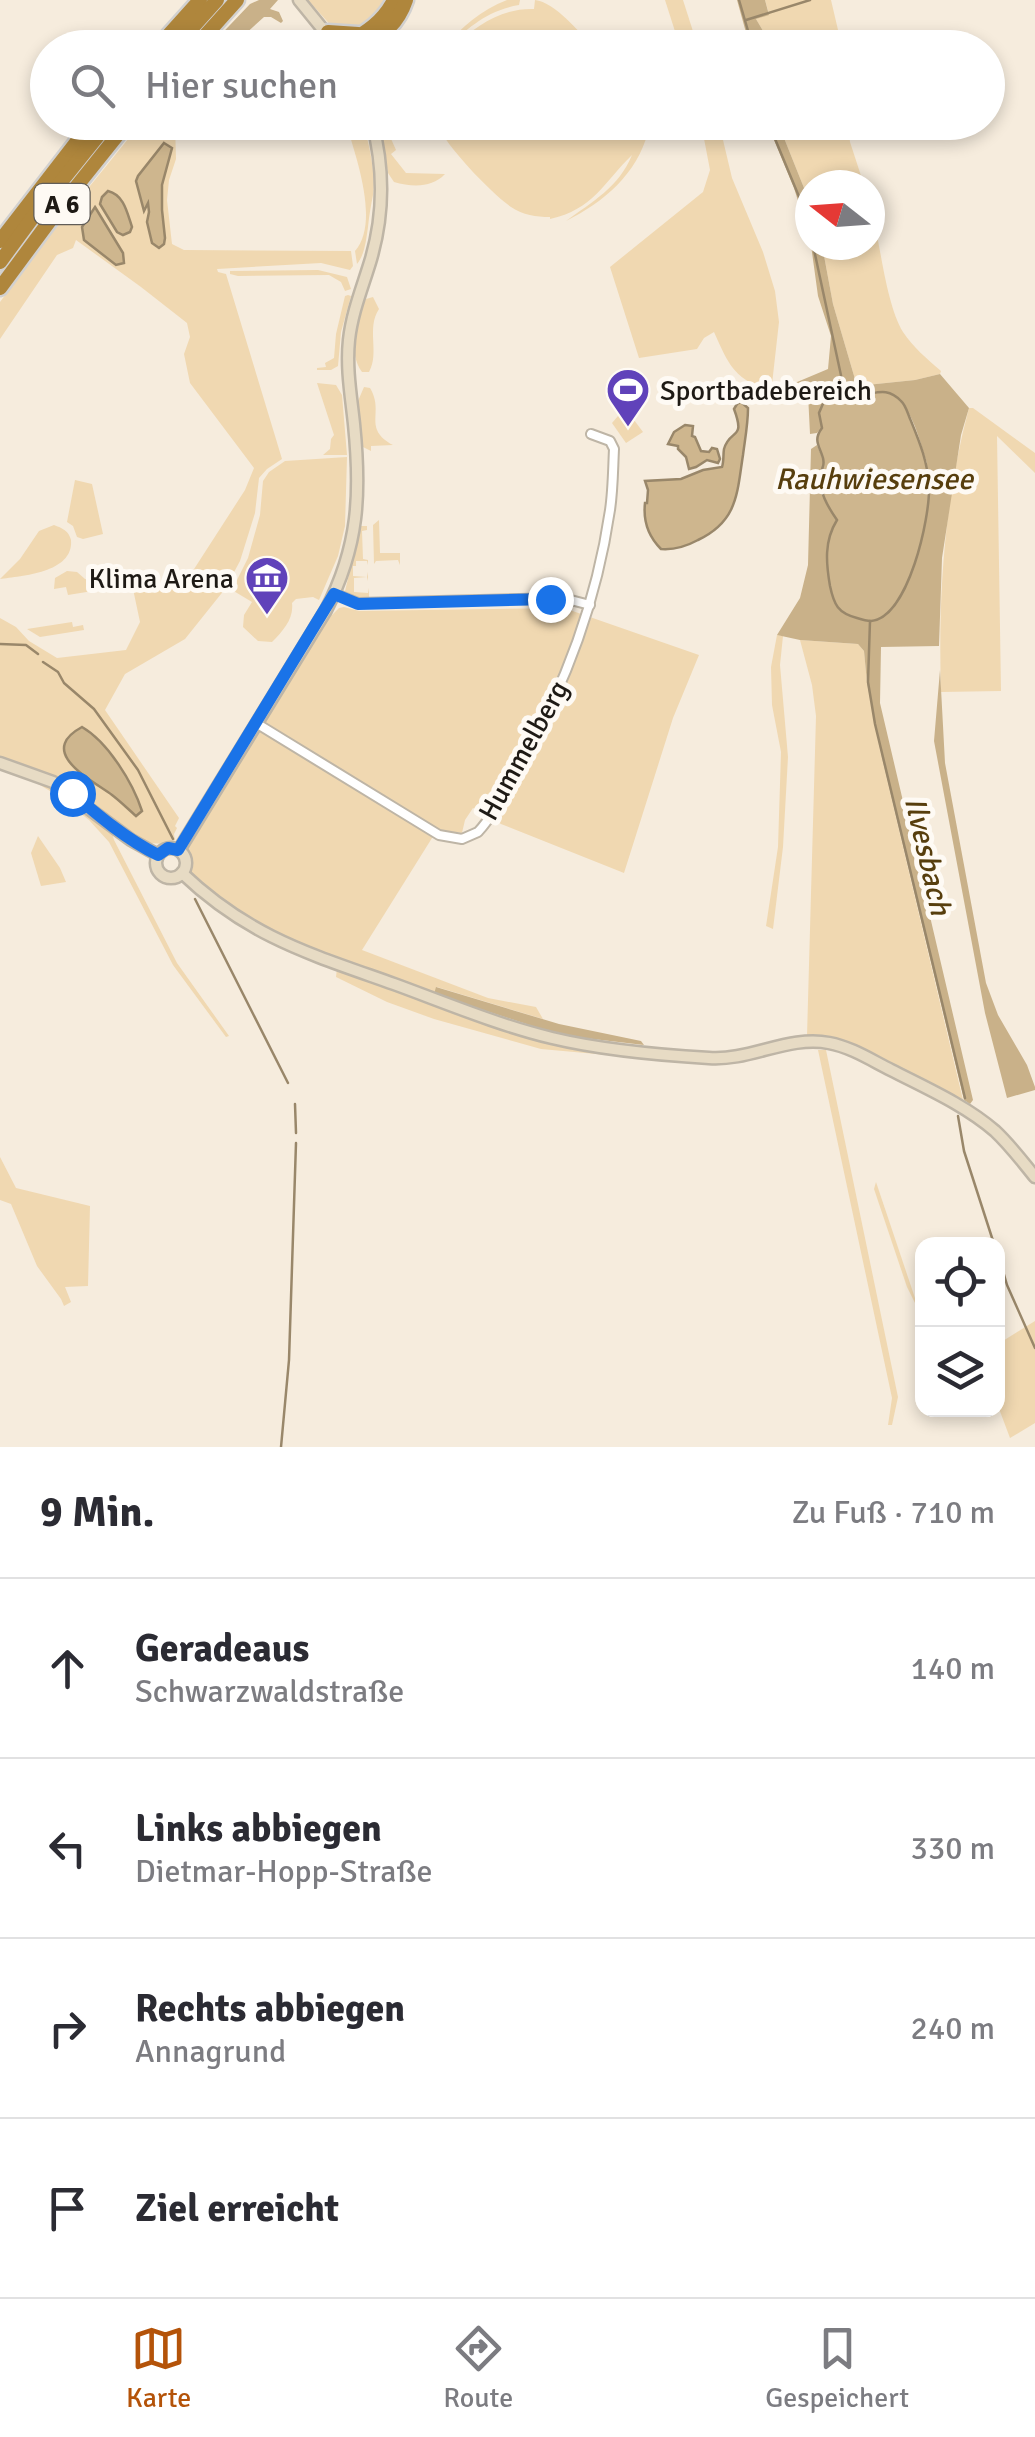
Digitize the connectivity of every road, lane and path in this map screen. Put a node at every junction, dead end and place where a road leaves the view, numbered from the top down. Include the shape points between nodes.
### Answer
1 (200, 0) edge
2 (217, 0) edge
3 (237, 0) edge
4 (299, 0) edge
5 (394, 0) edge
6 (406, 0) edge
7 (173, 30) edge
8 (190, 30) edge
9 (210, 30) edge
10 (326, 30) edge
11 (374, 30) edge
12 (388, 30) edge
13 (78, 140) edge
14 (95, 140) edge
15 (114, 140) edge
16 (376, 140) edge
17 (24, 208) junction
18 (0, 233) edge
19 (0, 241) edge
20 (0, 262) edge
21 (0, 288) edge
22 (590, 434) dead end
23 (334, 594) junction
24 (590, 604) junction
25 (256, 722) junction
26 (0, 763) edge
27 (178, 850) junction
28 (158, 855) junction
29 (182, 873) junction
30 (1035, 1177) edge

1 - 7 highway
2 - 8 highway
3 - 9 highway
4 - 10 main road
5 - 11 highway
6 - 12 highway
13 - 17 highway
14 - 20 highway, A 6
15 - 21 highway, A 6
16 - 23 main road via 380,218 348,346 358,505
17 - 18 highway
17 - 19 highway
22 - 24 street, Hummelberg via 614,449
23 - 24 street via 358,604 564,598
23 - 25 main road
24 - 25 street, Hummelberg via 536,739 484,826 466,838 439,834
25 - 27 main road
26 - 28 main road via 54,782
27 - 28 main road
27 - 29 main road via 186,860
28 - 29 main road via 162,875
29 - 30 main road via 240,920 297,950 553,1038 716,1058 802,1042 838,1046 969,1112

